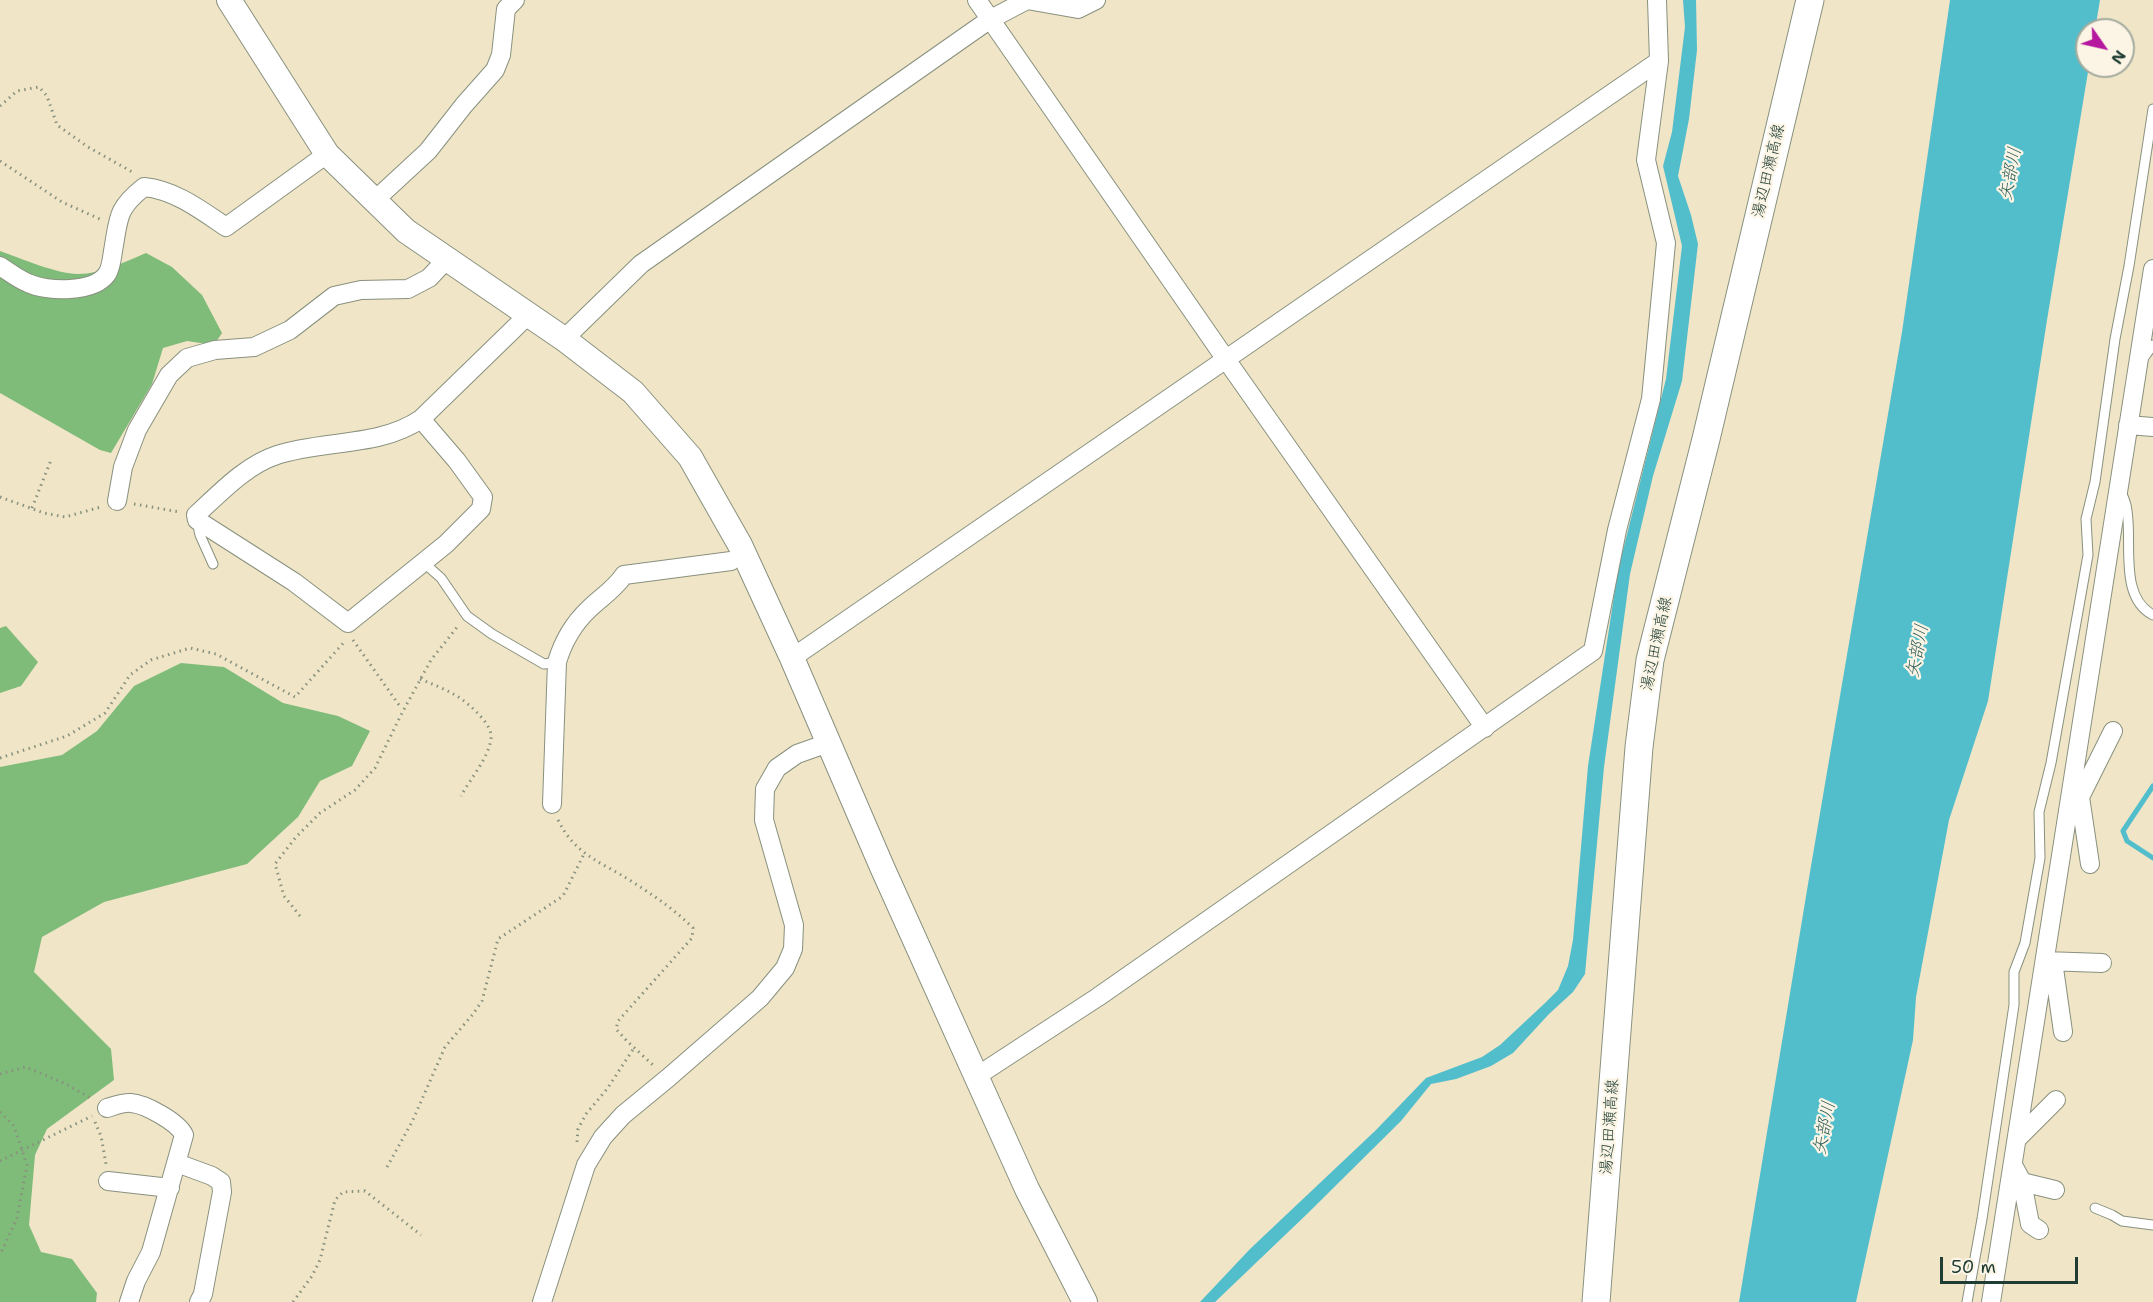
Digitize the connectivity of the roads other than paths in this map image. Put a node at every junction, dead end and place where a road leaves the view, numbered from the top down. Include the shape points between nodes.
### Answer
1 (515, 0) edge
2 (977, 0) edge
3 (1096, 0) edge
4 (1657, 0) edge
5 (1810, 0) edge
6 (233, 2) edge
7 (989, 20) junction
8 (1659, 61) junction
9 (2153, 109) edge
10 (327, 154) junction
11 (375, 200) junction
12 (447, 259) junction
13 (0, 266) edge
14 (2153, 269) edge
15 (528, 315) junction
16 (564, 339) junction
17 (2153, 345) edge
18 (1225, 358) junction
19 (2138, 366) junction
20 (421, 419) junction
21 (2128, 425) junction
22 (2153, 427) edge
23 (2119, 487) junction
24 (117, 501) road end
25 (196, 518) junction
26 (731, 561) dead end
27 (423, 562) junction
28 (213, 564) dead end
29 (2153, 615) edge
30 (792, 658) junction
31 (557, 662) junction
32 (1485, 728) junction
33 (2113, 731) dead end
34 (828, 743) junction
35 (2073, 780) junction
36 (2080, 800) junction
37 (552, 804) road end
38 (2067, 822) junction
39 (2090, 864) dead end
40 (2049, 961) junction
41 (2102, 963) dead end
42 (2063, 1032) dead end
43 (977, 1076) junction
44 (2056, 1100) dead end
45 (100, 1112) road end
46 (2017, 1139) junction
47 (177, 1163) junction
48 (2013, 1164) junction
49 (108, 1181) road end
50 (2022, 1182) junction
51 (170, 1188) junction
52 (2055, 1190) dead end
53 (2096, 1208) dead end
54 (2153, 1225) edge
55 (2039, 1230) dead end
56 (129, 1302) edge
57 (199, 1302) edge
58 (542, 1302) edge
59 (1085, 1302) edge
60 (1596, 1302) edge
61 (1967, 1302) edge
62 (1991, 1302) edge

1 - 11 street via 506,9 501,55 495,70 428,151
2 - 7 street
3 - 7 street via 1078,9 1027,0
4 - 8 street
5 - 60 main road, 湯辺田瀬高線 via 1650,660 1639,747
6 - 10 street
7 - 16 street via 641,264
7 - 18 street
8 - 18 street
8 - 32 street via 1646,160 1666,243 1651,399 1617,530 1593,651
9 - 61 lane via 2086,519 2088,555 2039,812 2040,858 2025,943 2014,972 2014,1005
10 - 11 street
10 - 13 street via 226,227 181,198 144,187 127,201 119,217 108,273 84,288 28,284
11 - 12 street via 406,231
12 - 15 street
12 - 24 street via 429,278 408,289 362,290 334,296 290,330 255,347 215,350 187,358 169,375 137,430 123,468
14 - 19 street
15 - 16 street
15 - 20 street
16 - 30 street via 633,392 690,457 740,544
17 - 19 lane
18 - 30 street
18 - 32 street
19 - 21 street
20 - 25 street via 379,438 324,444 276,455 223,490
20 - 27 street via 483,497 481,509
21 - 22 street
21 - 23 street
23 - 29 lane via 2126,505 2129,568 2135,597
23 - 35 street
25 - 27 street via 294,582 348,623
25 - 28 lane
26 - 31 street via 624,576 588,609 563,642
27 - 31 lane via 441,578 467,615 492,634 544,663
30 - 34 street
31 - 37 street
32 - 43 street via 1098,997
33 - 36 street
34 - 43 street
34 - 58 street via 796,754 777,768 765,789 764,820 794,925 793,949 785,968 760,998 622,1115 603,1137 586,1165
35 - 36 street
35 - 38 street
36 - 38 street
36 - 39 street
38 - 40 street
40 - 41 street
40 - 42 street
40 - 46 street
43 - 59 street via 1027,1189
44 - 46 street
45 - 47 street via 131,1103 159,1113 184,1135
46 - 48 street
47 - 51 street
47 - 57 street via 221,1182
48 - 50 street
48 - 62 street
49 - 51 street
50 - 52 street
50 - 55 street via 2030,1224
51 - 56 street via 151,1252
53 - 54 lane via 2122,1221

